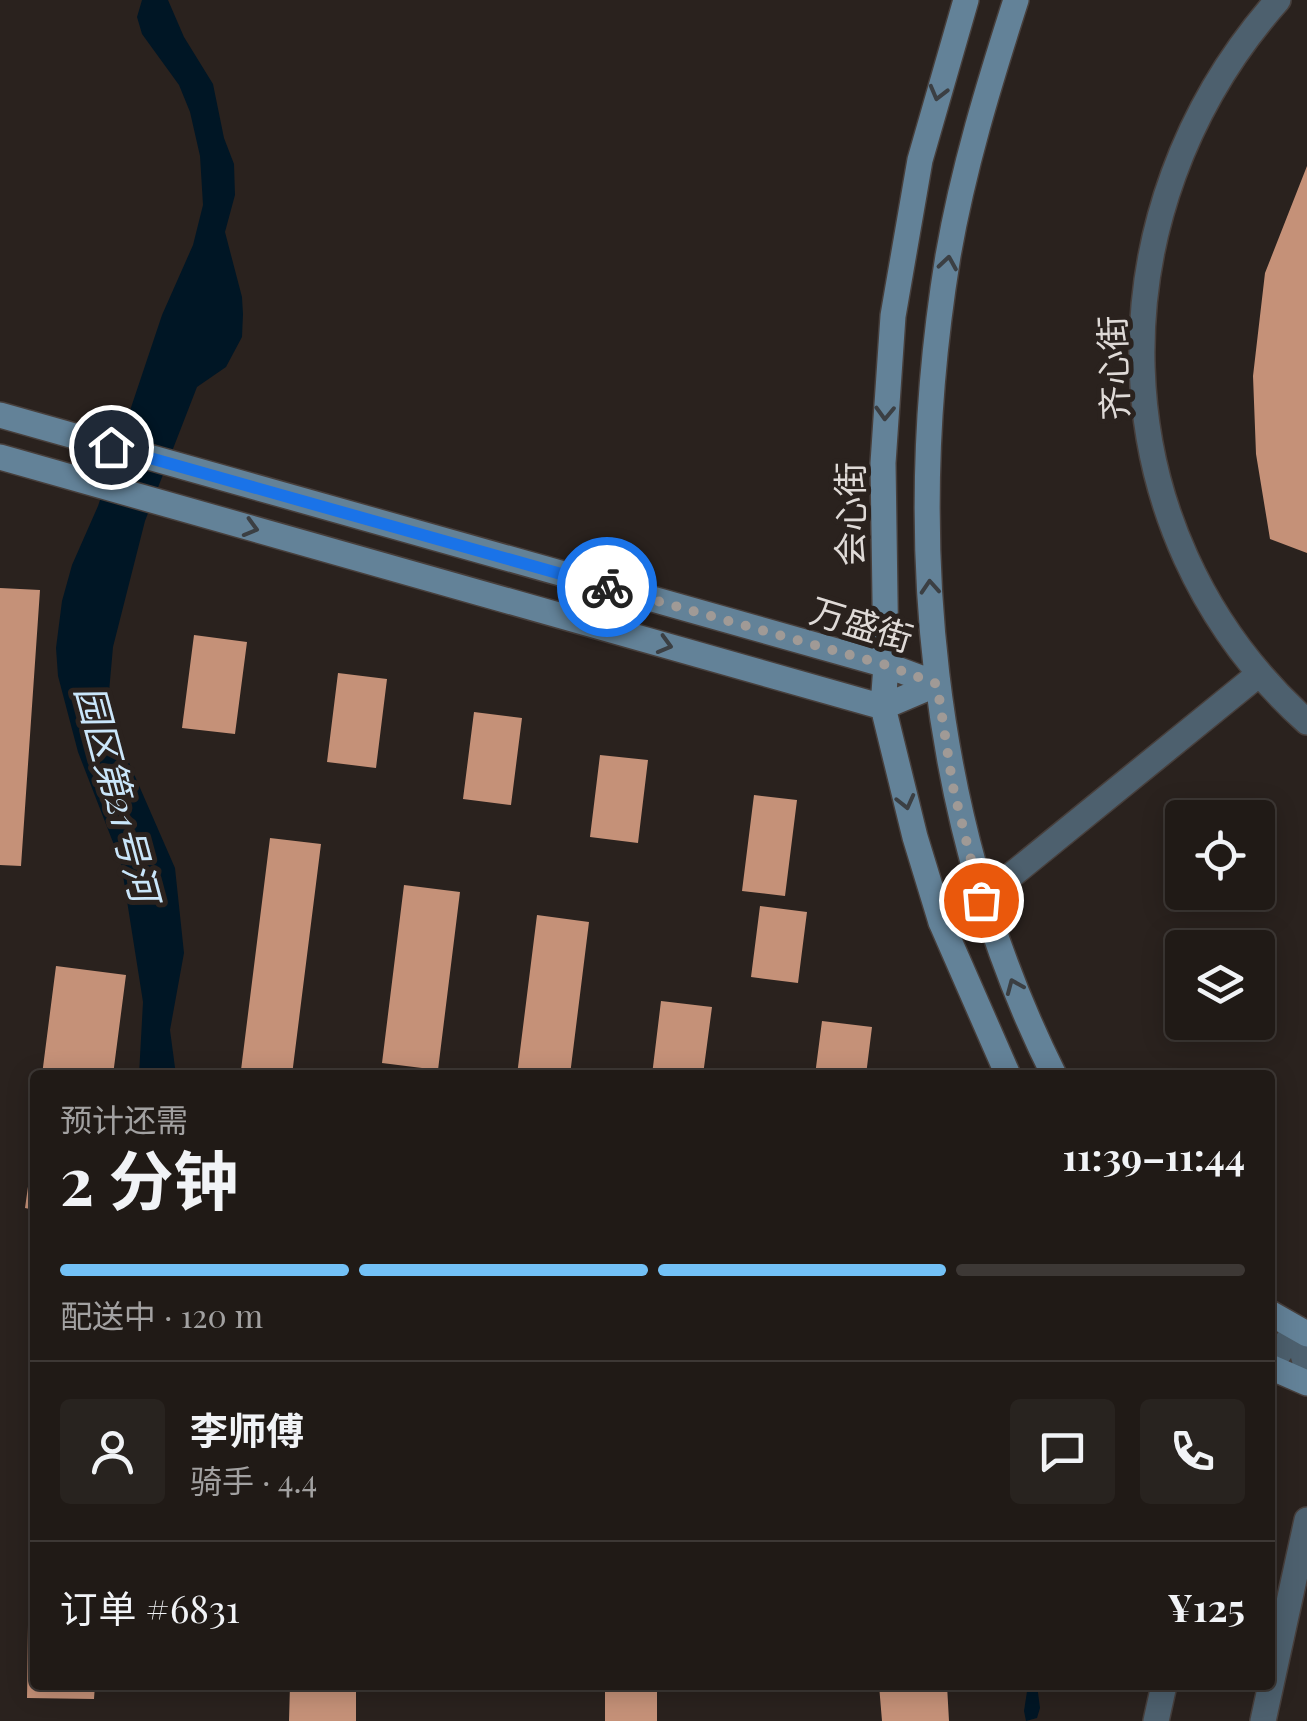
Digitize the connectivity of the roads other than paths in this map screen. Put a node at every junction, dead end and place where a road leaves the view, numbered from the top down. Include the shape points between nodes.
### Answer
1 (966, 0) edge
2 (1016, 0) edge
3 (1278, 0) edge
4 (0, 414) edge
5 (0, 457) edge
6 (886, 665) junction
7 (1258, 674) junction
8 (937, 684) junction
9 (883, 707) junction
10 (1307, 722) edge
11 (981, 900) junction
12 (941, 922) junction
13 (1006, 1070) edge
14 (1052, 1070) edge
15 (1275, 1316) edge
16 (1301, 1331) edge
17 (1275, 1360) edge
18 (1275, 1368) edge
19 (1307, 1369) edge
20 (1307, 1383) edge
21 (1307, 1520) edge
22 (1275, 1666) edge
23 (1163, 1690) edge
24 (1270, 1690) edge
25 (1156, 1721) edge
26 (1263, 1721) edge

1 -> 6 main road, 会心街 via 920,160 893,316 883,462
8 -> 2 main road via 928,486 939,325 965,174
3 - 7 street, 齐心街 via 1226,65 1181,150 1152,241 1141,336 1148,431 1173,523 1214,609
4 - 6 main road, 万盛街
5 -> 9 main road
6 - 8 main road, 万盛街
6 - 9 main road, 会心街
7 - 10 street, 齐心街
7 - 11 street
8 - 9 main road, 万盛街
8 - 11 main road
9 -> 12 main road, 会心街
11 - 12 street
14 -> 11 main road
12 - 13 main road, 会心街
15 - 16 main road
16 - 17 street
16 - 19 street
18 - 20 main road
21 - 22 street
23 - 25 street
24 - 26 street

